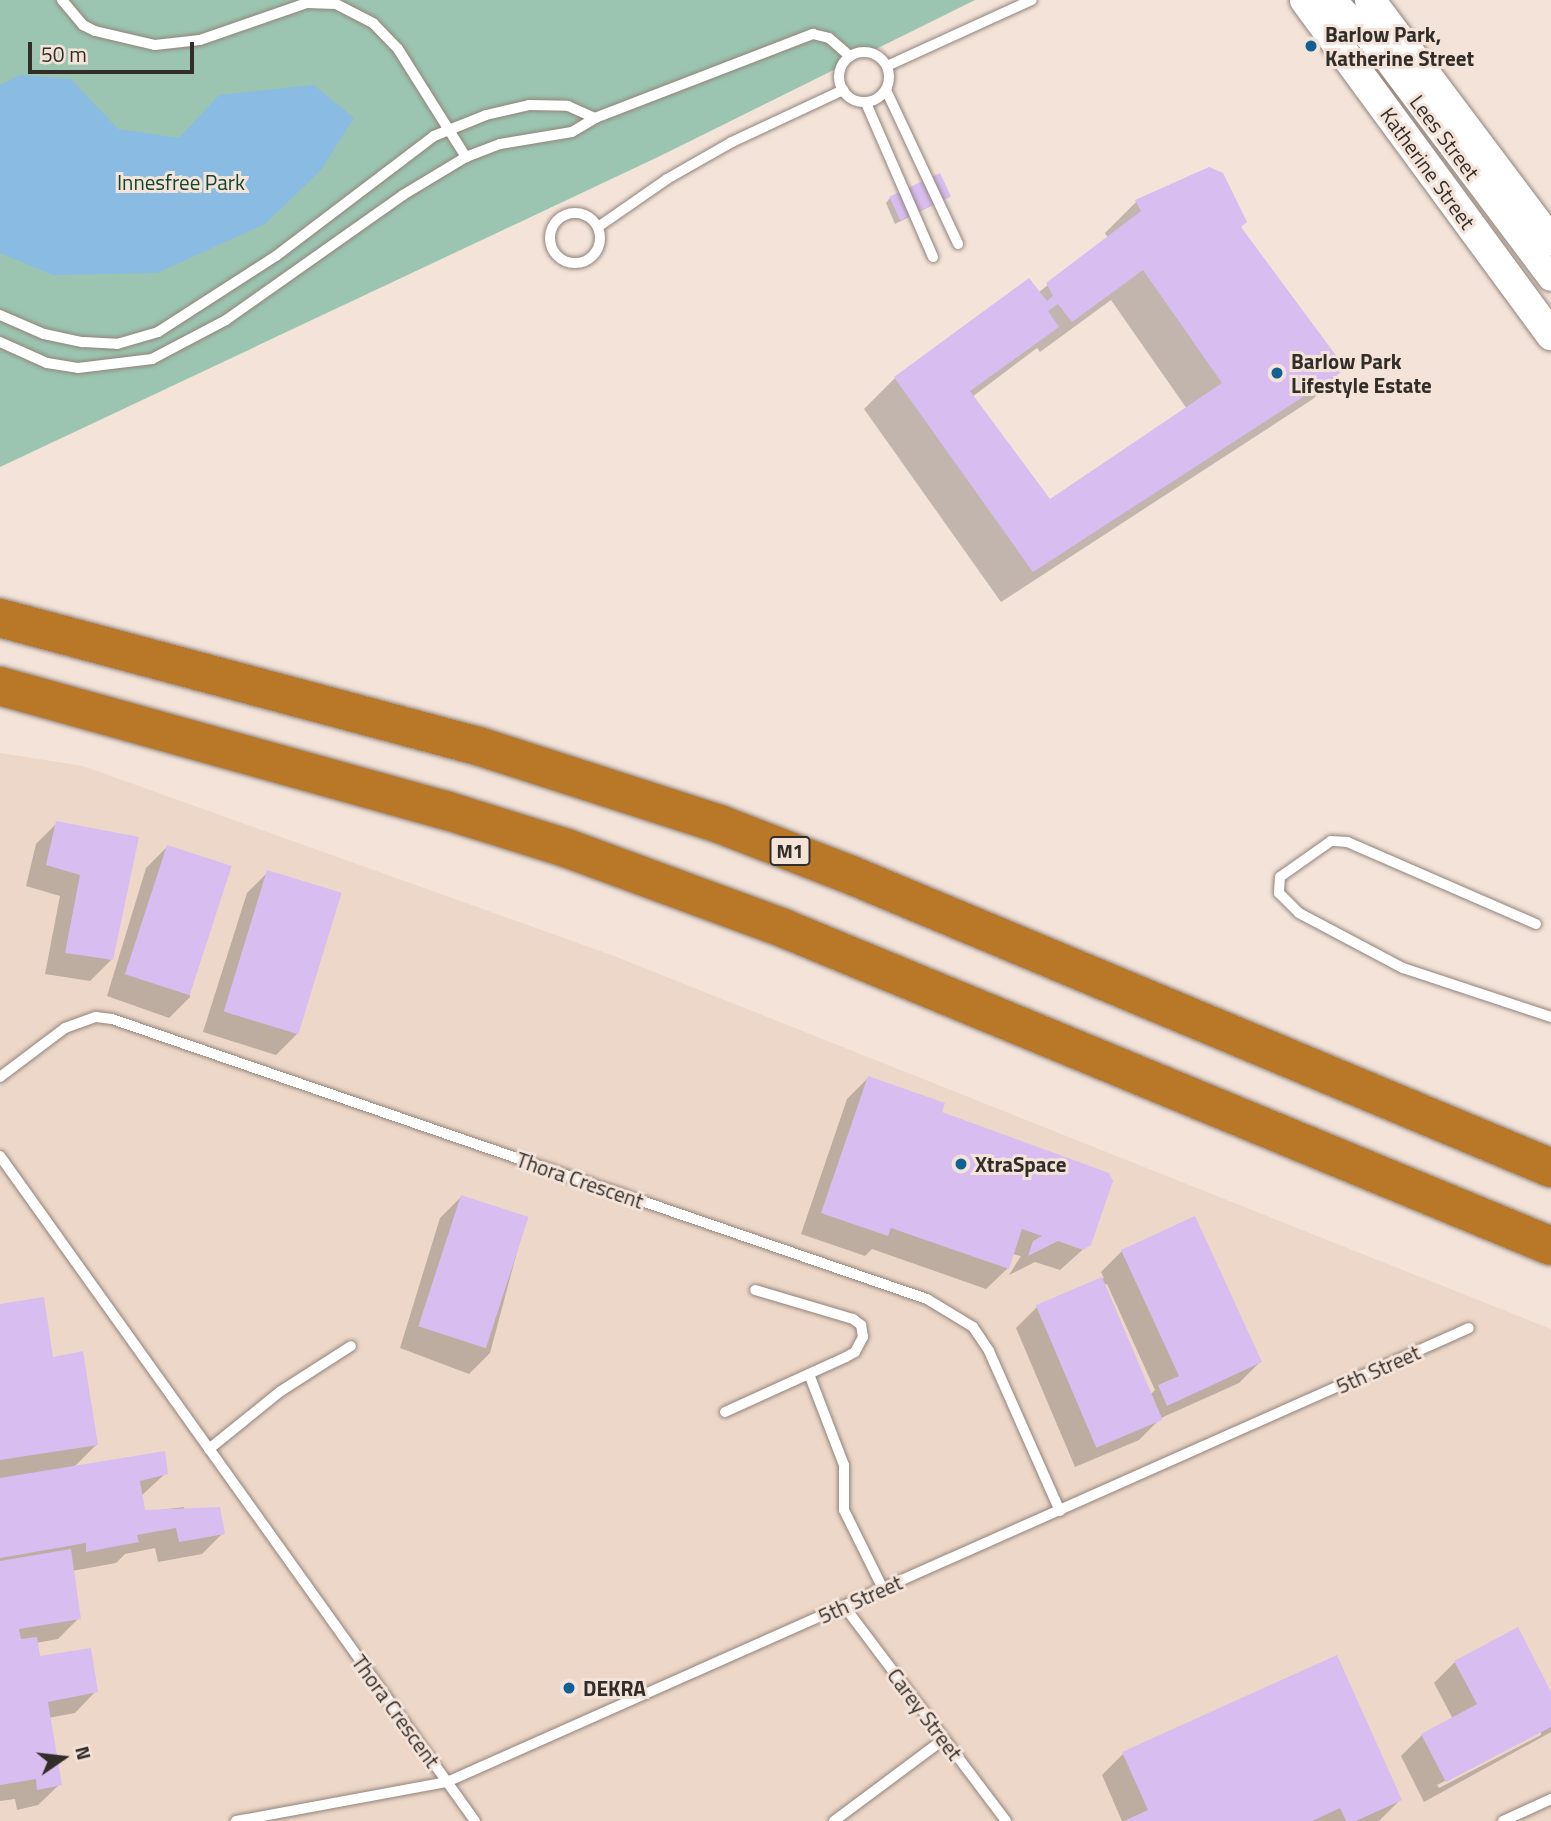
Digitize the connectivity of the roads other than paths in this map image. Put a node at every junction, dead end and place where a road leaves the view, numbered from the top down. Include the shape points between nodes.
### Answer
1 (62, 0) edge
2 (1032, 0) edge
3 (1305, 0) edge
4 (1333, 0) edge
5 (1370, 0) edge
6 (850, 56) junction
7 (887, 66) junction
8 (842, 90) junction
9 (886, 90) junction
10 (866, 103) junction
11 (595, 118) junction
12 (450, 130) junction
13 (466, 157) junction
14 (598, 227) junction
15 (1551, 241) edge
16 (958, 244) dead end
17 (933, 257) dead end
18 (1551, 278) edge
19 (0, 315) edge
20 (1551, 335) edge
21 (0, 342) edge
22 (0, 618) edge
23 (0, 686) edge
24 (1536, 924) dead end
25 (1551, 1017) edge
26 (0, 1077) edge
27 (0, 1156) edge
28 (1551, 1168) edge
29 (1551, 1246) edge
30 (755, 1290) dead end
31 (1469, 1328) dead end
32 (352, 1346) dead end
33 (809, 1374) junction
34 (725, 1412) dead end
35 (209, 1449) junction
36 (1060, 1511) junction
37 (883, 1589) junction
38 (844, 1606) junction
39 (944, 1739) junction
40 (447, 1782) junction
41 (1551, 1799) edge
42 (236, 1821) edge
43 (475, 1821) edge
44 (834, 1821) edge
45 (1006, 1821) edge
46 (1503, 1821) edge

1 - 12 lane via 83,25 95,31 155,45 200,40 293,6 336,4 373,23 398,49
2 - 7 lane
3 - 20 main road, Katherine Street
4 - 18 street, Lees Street via 1379,49
5 - 15 main road
6 - 7 lane via 867,52
6 - 8 lane via 840,69
6 - 11 lane via 829,38 813,34
7 - 9 lane
8 - 10 lane via 850,99
8 - 14 lane via 722,148
9 - 10 lane
9 - 16 lane
10 - 17 lane
11 - 12 lane via 568,106 529,105
11 - 13 lane via 572,132 500,144
12 - 13 lane
12 - 19 lane via 416,147 276,256 199,310 158,332 117,344 83,342 44,334
13 - 21 lane via 402,195 226,320 152,359 78,368 47,363
14 - 14 lane via 600,243 585,262 569,263 551,247 551,230 569,214 586,216
22 - 28 highway, M1 via 478,746 722,825
23 - 29 highway via 566,848 795,933
24 - 25 lane via 1347,842 1331,841 1280,877 1279,893 1299,912 1403,968
26 - 36 lane, Thora Crescent via 65,1028 96,1017 112,1019 927,1299 974,1327
27 - 35 lane, Thora Crescent
30 - 33 lane via 861,1325 863,1336 855,1352
31 - 36 lane, 5th Street
32 - 35 lane via 281,1391
33 - 34 lane
33 - 37 lane via 844,1465 844,1510
35 - 40 lane, Thora Crescent
36 - 37 lane, 5th Street
37 - 38 lane, 5th Street
38 - 39 lane, Carey Street
38 - 40 lane, 5th Street
39 - 44 lane
39 - 45 lane, Carey Street
40 - 42 lane, 5th Street
40 - 43 lane, Thora Crescent
41 - 46 lane

